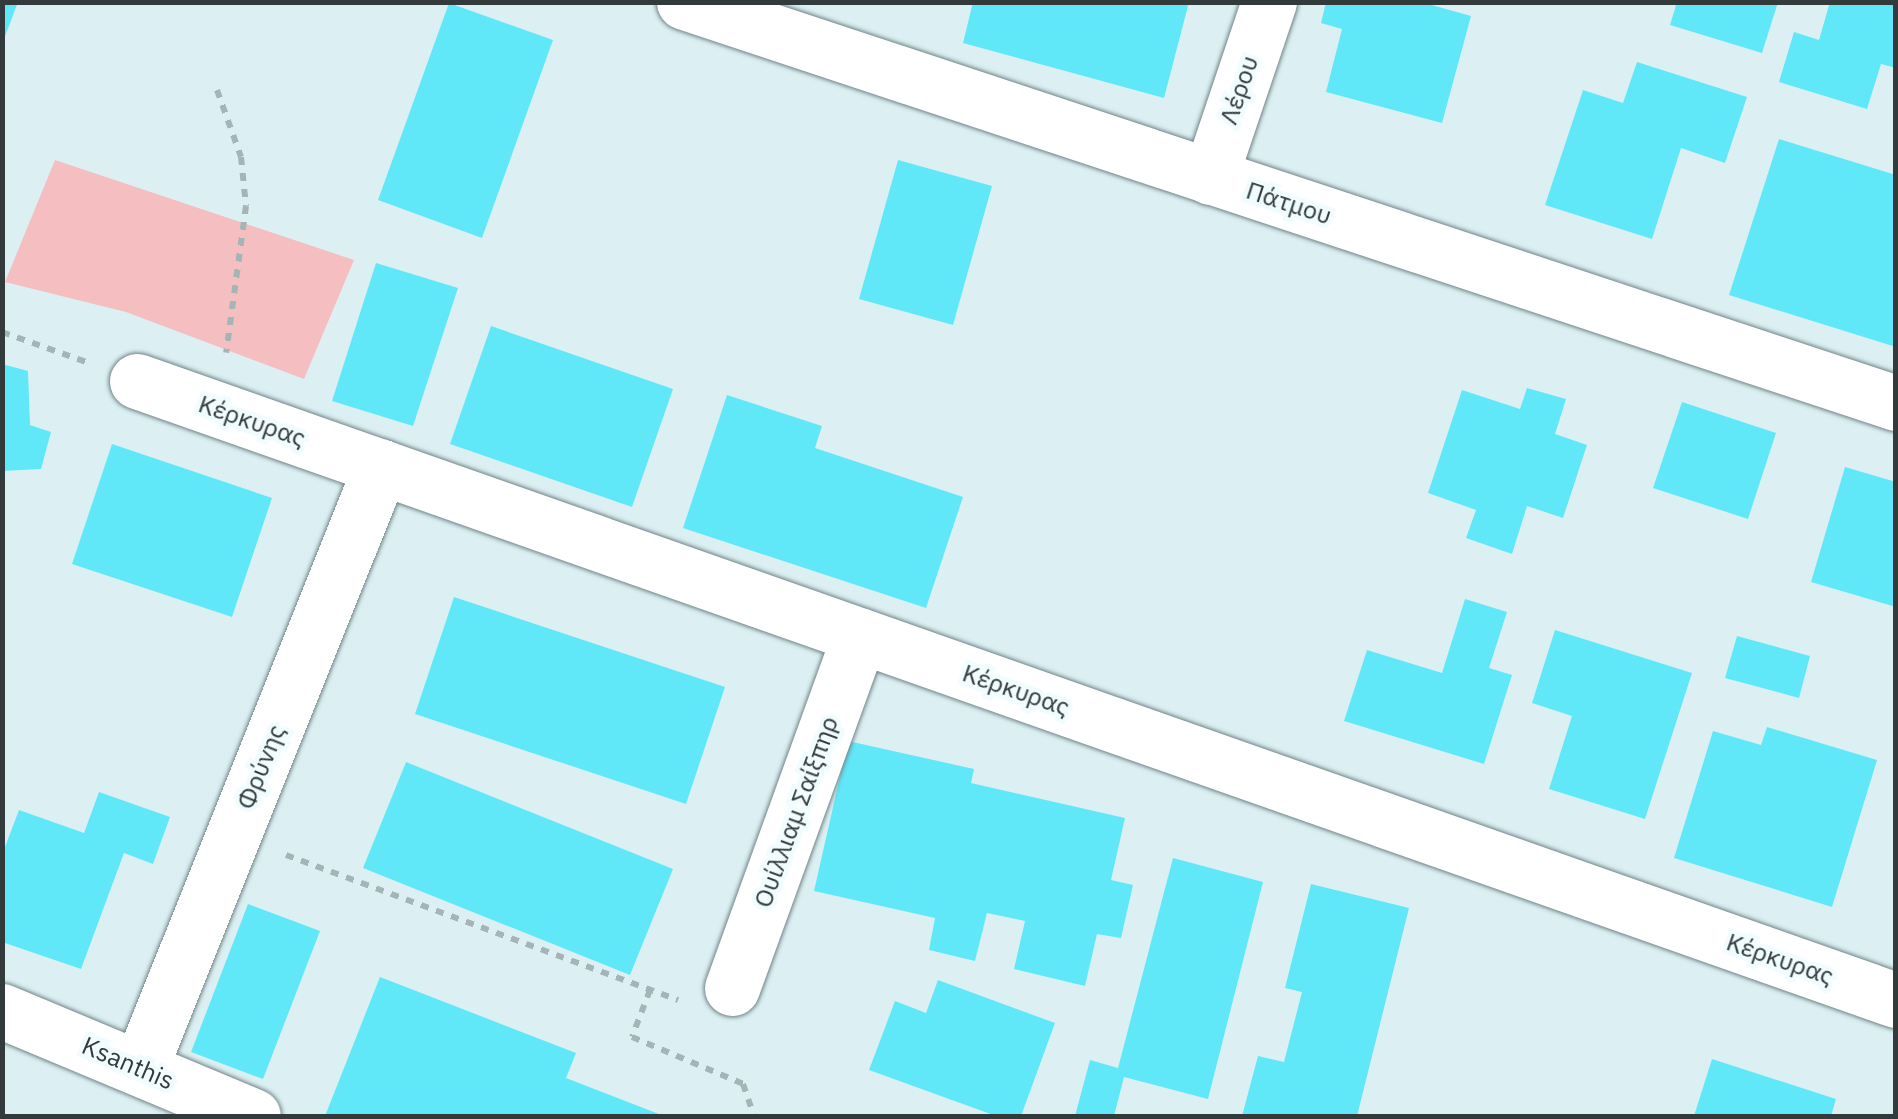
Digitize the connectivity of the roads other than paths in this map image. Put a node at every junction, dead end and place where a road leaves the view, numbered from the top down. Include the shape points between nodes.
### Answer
1 (684, 2) edge
2 (1268, 2) edge
3 (1210, 177) junction
4 (137, 381) road end
5 (1896, 402) edge
6 (381, 466) junction
7 (860, 635) junction
8 (732, 988) road end
9 (1896, 1000) edge
10 (2, 1010) edge
11 (140, 1068) junction
12 (253, 1116) edge

1 - 3 street, Πάτμου
2 - 3 street, Λέρου
3 - 5 street, Πάτμου
4 - 6 street, Κέρκυρας
6 - 7 street, Κέρκυρας
6 - 11 street, Φρύνης
7 - 8 street, Ουίλλιαμ Σαίξπηρ
7 - 9 street, Κέρκυρας
10 - 11 street, Ksanthis
11 - 12 street, Ksanthis

